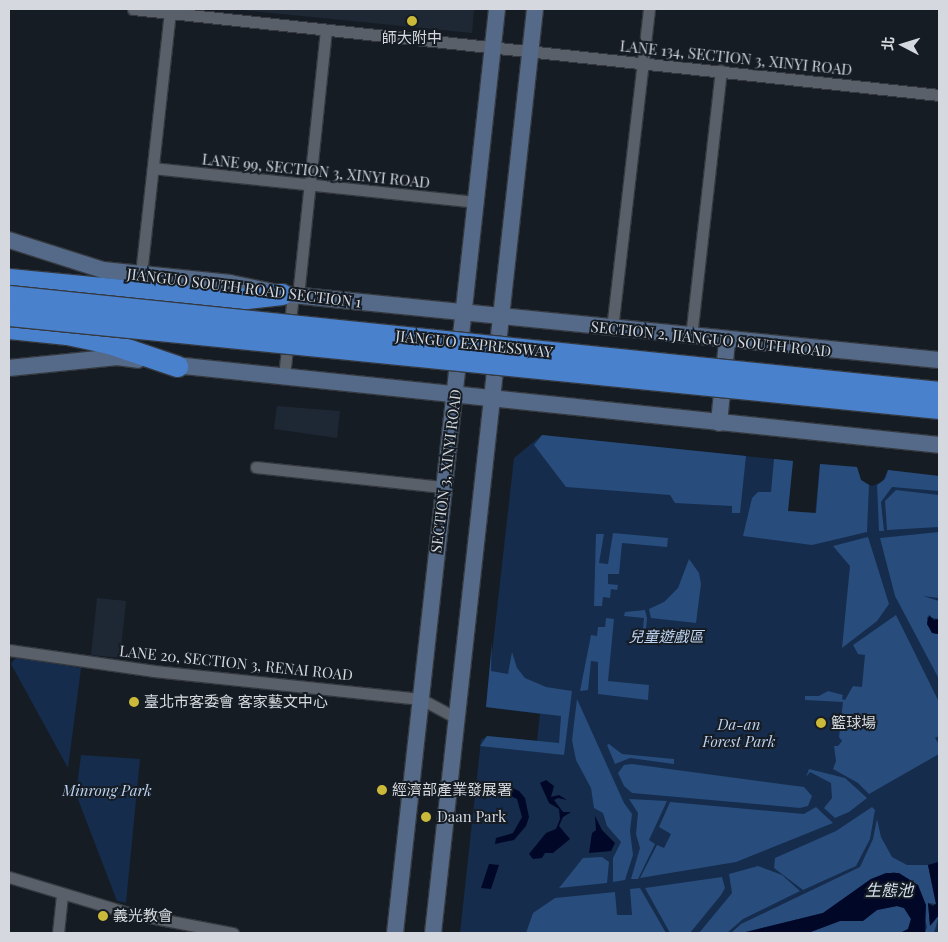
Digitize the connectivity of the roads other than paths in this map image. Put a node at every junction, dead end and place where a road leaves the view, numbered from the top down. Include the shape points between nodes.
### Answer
1 (133, 9) edge
2 (498, 9) edge
3 (534, 9) edge
4 (649, 9) edge
5 (170, 13) junction
6 (326, 31) junction
7 (494, 48) junction
8 (530, 52) junction
9 (642, 63) junction
10 (721, 71) junction
11 (939, 95) edge
12 (153, 168) junction
13 (309, 185) junction
14 (477, 202) junction
15 (9, 240) edge
16 (141, 274) junction
17 (9, 279) edge
18 (291, 295) junction
19 (9, 296) edge
20 (464, 314) junction
21 (9, 315) edge
22 (484, 316) joint
23 (500, 318) junction
24 (9, 328) edge
25 (612, 329) junction
26 (691, 337) junction
27 (727, 340) junction
28 (939, 360) edge
29 (178, 366) junction
30 (9, 368) edge
31 (284, 376) junction
32 (939, 392) edge
33 (456, 393) junction
34 (484, 396) junction
35 (939, 408) edge
36 (719, 423) junction
37 (939, 445) edge
38 (256, 467) dead end
39 (444, 487) junction
40 (9, 650) edge
41 (421, 699) junction
42 (456, 718) junction
43 (9, 877) edge
44 (62, 895) junction
45 (58, 933) edge
46 (234, 933) edge
47 (396, 933) edge
48 (433, 933) edge

1 - 5 street, LANE 134, SECTION 3, XINYI ROAD
2 - 7 street, SECTION 3, XINYI ROAD
3 - 8 street
4 - 9 street
5 - 6 street, LANE 134, SECTION 3, XINYI ROAD
5 - 12 street
6 - 7 street, LANE 134, SECTION 3, XINYI ROAD
6 - 13 street
7 - 8 street, LANE 134, SECTION 3, XINYI ROAD
7 - 14 street, SECTION 3, XINYI ROAD
8 - 9 street, LANE 134, SECTION 3, XINYI ROAD
8 - 23 street
9 - 10 street, LANE 134, SECTION 3, XINYI ROAD
9 - 25 street
10 - 11 street, LANE 134, SECTION 3, XINYI ROAD
10 - 26 street
12 - 13 street, LANE 99, SECTION 3, XINYI ROAD
12 - 16 street
13 - 14 street, LANE 99, SECTION 3, XINYI ROAD
13 - 18 street
14 - 20 street, SECTION 3, XINYI ROAD
15 - 16 street, JIANGUO SOUTH ROAD SECTION 1 via 103,270
16 - 18 street, JIANGUO SOUTH ROAD SECTION 1 via 230,283
17 - 18 highway via 229,300
18 - 20 street, JIANGUO SOUTH ROAD SECTION 1
18 - 31 street
19 - 32 highway, JIANGUO EXPRESSWAY, bridge
20 - 22 street, JIANGUO SOUTH ROAD SECTION 1
20 - 33 street, SECTION 3, XINYI ROAD
21 - 35 highway, JIANGUO EXPRESSWAY, bridge
22 - 23 street, SECTION 2, JIANGUO SOUTH ROAD
23 - 25 street, SECTION 2, JIANGUO SOUTH ROAD
23 - 34 street
24 - 29 highway via 109,343
25 - 26 street, SECTION 2, JIANGUO SOUTH ROAD
26 - 27 street, SECTION 2, JIANGUO SOUTH ROAD
27 - 28 street, SECTION 2, JIANGUO SOUTH ROAD
27 - 36 street
29 - 30 street via 117,356
29 - 31 street
31 - 33 street
33 - 34 street
33 - 39 street, SECTION 3, XINYI ROAD
34 - 36 street
34 - 42 street
36 - 37 street
38 - 39 street
39 - 41 street, SECTION 3, XINYI ROAD
40 - 41 street, LANE 20, SECTION 3, RENAI ROAD via 154,670
41 - 42 street, LANE 20, SECTION 3, RENAI ROAD
41 - 47 street, SECTION 3, XINYI ROAD
42 - 48 street
43 - 44 street
44 - 45 street
44 - 46 street via 190,927

